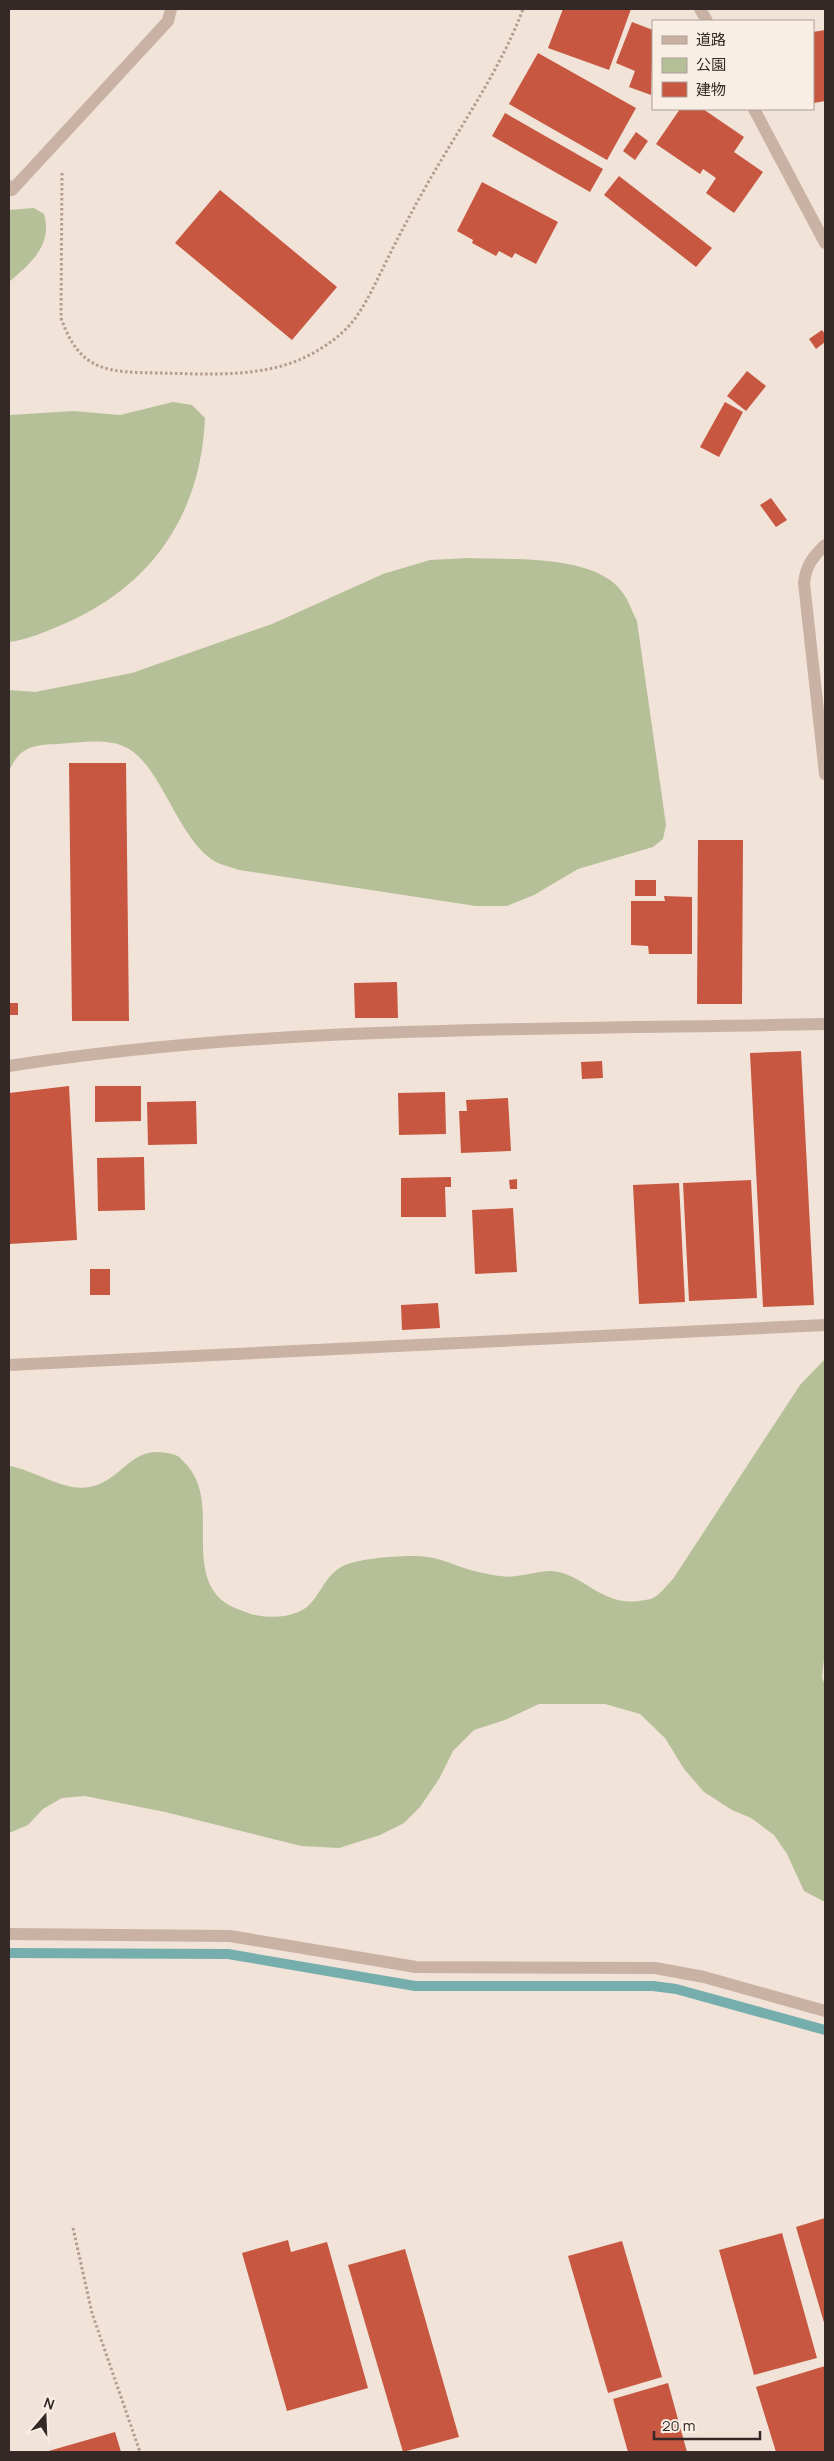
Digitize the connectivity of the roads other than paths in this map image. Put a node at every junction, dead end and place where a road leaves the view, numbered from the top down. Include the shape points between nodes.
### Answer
1 (171, 9) edge
2 (700, 9) edge
3 (706, 20) edge
4 (755, 110) edge
5 (9, 186) edge
6 (825, 243) edge
7 (825, 545) edge
8 (825, 774) edge
9 (825, 1024) edge
10 (9, 1066) edge
11 (825, 1326) edge
12 (9, 1365) edge
13 (9, 1934) edge
14 (825, 2011) edge

1 - 5 street via 168,21 12,190
2 - 3 street
4 - 6 street
7 - 8 street via 805,568 804,583
9 - 10 street via 282,1037 106,1053
11 - 12 street
13 - 14 street via 230,1936 416,1967 655,1968 704,1977

